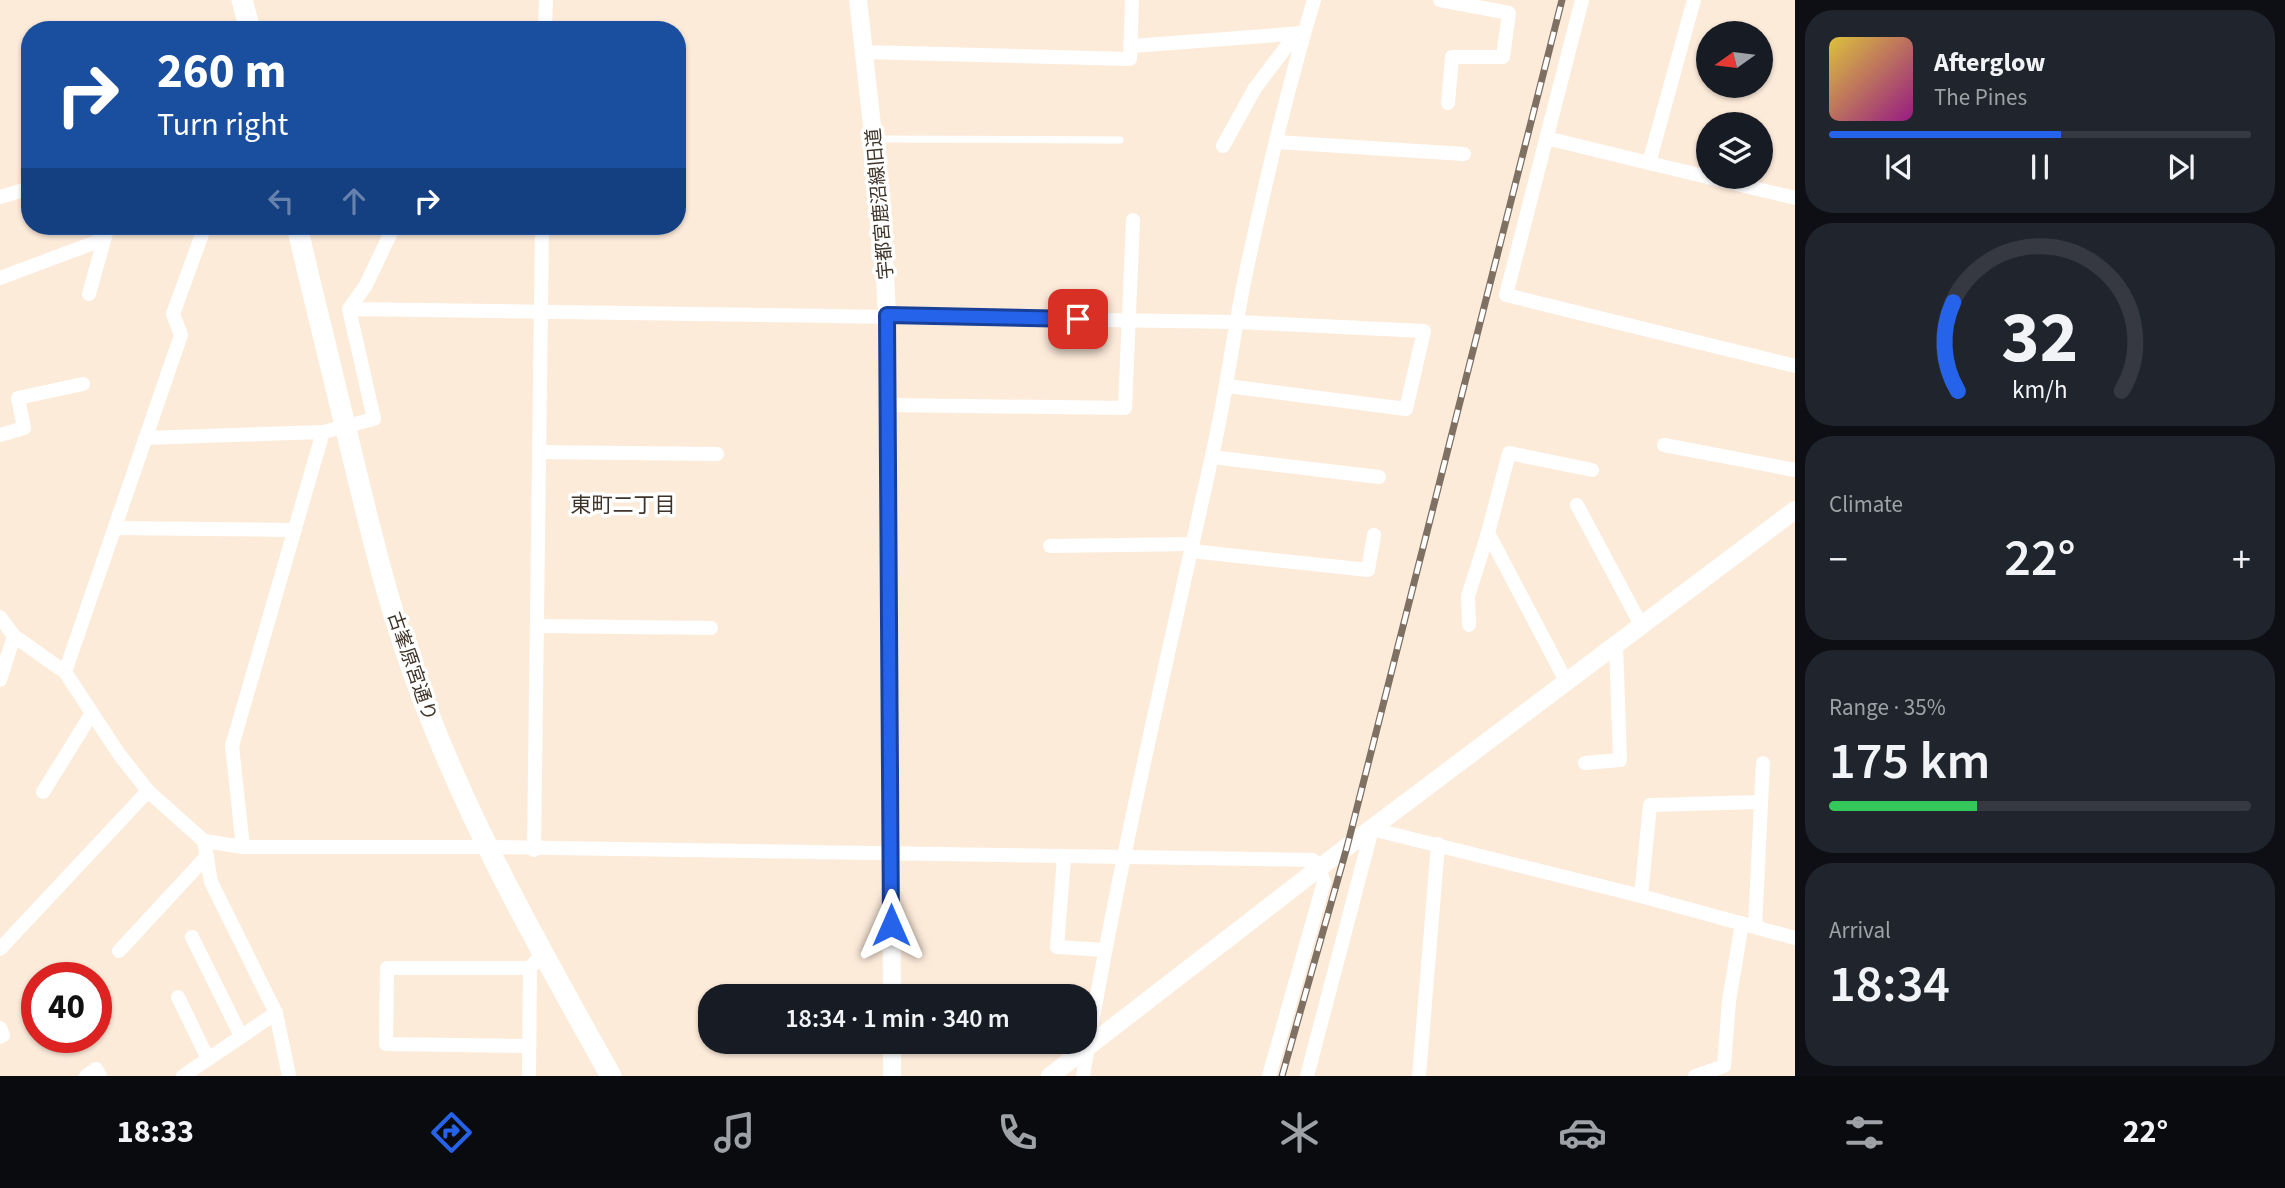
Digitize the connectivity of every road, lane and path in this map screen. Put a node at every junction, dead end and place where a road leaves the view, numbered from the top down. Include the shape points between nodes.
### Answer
1 (242, 0) edge
2 (546, 0) edge
3 (858, 0) edge
4 (1132, 0) edge
5 (1314, 0) edge
6 (1440, 0) edge
7 (1582, 0) edge
8 (1694, 0) edge
9 (248, 21) edge
10 (545, 21) edge
11 (1300, 33) junction
12 (1132, 46) junction
13 (865, 52) junction
14 (1448, 103) dead end
15 (1546, 138) junction
16 (874, 139) junction
17 (1120, 140) dead end
18 (1277, 142) junction
19 (1223, 146) dead end
20 (1464, 154) dead end
21 (1649, 163) junction
22 (21, 191) edge
23 (0, 197) edge
24 (1795, 198) edge
25 (1133, 220) dead end
26 (99, 235) edge
27 (105, 235) edge
28 (202, 235) edge
29 (299, 235) edge
30 (390, 235) edge
31 (542, 235) edge
32 (0, 278) edge
33 (89, 293) dead end
34 (349, 309) junction
35 (540, 311) junction
36 (887, 315) junction
37 (1129, 321) junction
38 (1238, 321) junction
39 (1795, 366) edge
40 (83, 384) dead end
41 (1227, 386) junction
42 (890, 405) junction
43 (344, 425) junction
44 (323, 432) junction
45 (0, 435) edge
46 (145, 438) junction
47 (1664, 445) dead end
48 (539, 452) junction
49 (717, 454) dead end
50 (1212, 457) junction
51 (1592, 470) dead end
52 (1795, 470) edge
53 (1380, 477) dead end
54 (1577, 505) dead end
55 (1795, 510) edge
56 (115, 528) junction
57 (294, 530) junction
58 (1489, 533) junction
59 (1374, 535) dead end
60 (1051, 546) dead end
61 (1192, 548) junction
62 (0, 617) edge
63 (1469, 625) dead end
64 (1641, 625) junction
65 (537, 626) junction
66 (710, 628) dead end
67 (14, 636) junction
68 (1616, 644) junction
69 (65, 672) junction
70 (0, 680) edge
71 (1566, 681) junction
72 (92, 713) junction
73 (1585, 763) dead end
74 (1763, 763) dead end
75 (148, 791) junction
76 (43, 792) dead end
77 (1761, 802) junction
78 (1372, 829) junction
79 (1438, 844) junction
80 (243, 847) junction
81 (488, 847) junction
82 (205, 849) junction
83 (534, 850) junction
84 (891, 853) junction
85 (1124, 856) junction
86 (1064, 857) junction
87 (1319, 868) junction
88 (1641, 896) junction
89 (1749, 924) junction
90 (192, 937) dead end
91 (1795, 938) edge
92 (0, 949) edge
93 (1104, 950) junction
94 (119, 951) dead end
95 (536, 960) junction
96 (892, 984) edge
97 (1097, 991) edge
98 (178, 997) dead end
99 (276, 1013) junction
100 (0, 1028) edge
101 (241, 1036) junction
102 (0, 1037) edge
103 (1097, 1041) edge
104 (528, 1046) junction
105 (892, 1054) edge
106 (1080, 1054) edge
107 (1086, 1054) edge
108 (208, 1059) junction
109 (86, 1076) edge
110 (100, 1076) edge
111 (183, 1076) edge
112 (289, 1076) edge
113 (529, 1076) edge
114 (611, 1076) edge
115 (892, 1076) edge
116 (1050, 1076) edge
117 (1083, 1076) edge
118 (1269, 1076) edge
119 (1307, 1076) edge
120 (1419, 1076) edge
121 (1695, 1076) edge

1 - 9 main road
2 - 10 street
3 - 13 street, 宇都宮鹿沼線旧道
4 - 12 street
5 - 11 street
6 - 14 street via 1509,13 1503,57 1452,57
7 - 15 street
8 - 21 street
11 - 12 street
11 - 18 street
11 - 19 street via 1255,88
12 - 13 street via 1130,58
13 - 16 street, 宇都宮鹿沼線旧道
15 - 21 street
15 - 39 street via 1506,295
16 - 17 lane
16 - 36 street, 宇都宮鹿沼線旧道
18 - 20 street
18 - 38 street
21 - 24 street
22 - 23 street
25 - 37 street
26 - 32 street
27 - 33 street
28 - 46 street via 173,314 181,335
29 - 43 main road, 古峯原宮通り
30 - 34 street
31 - 35 street
34 - 35 street
34 - 43 street via 374,419
35 - 36 street
35 - 48 street
36 - 37 street
36 - 42 street, 宇都宮鹿沼線旧道
37 - 38 street
37 - 42 street via 1125,408
38 - 41 street
38 - 41 street via 1424,331 1406,409
40 - 45 street via 18,398 24,428
41 - 50 street
42 - 84 street, 宇都宮鹿沼線旧道
43 - 44 street
43 - 81 main road, 古峯原宮通り via 406,653 454,776
44 - 46 street
44 - 57 street
46 - 56 street
47 - 52 street
48 - 49 street
48 - 65 street
50 - 53 street
50 - 61 street
51 - 58 street via 1509,453
54 - 64 street
55 - 64 street
56 - 57 street
56 - 69 street
57 - 80 street via 232,747
58 - 63 street via 1468,596
58 - 71 street
59 - 61 street via 1368,570
60 - 61 street
61 - 85 street
62 - 67 street
64 - 68 street
65 - 66 street
65 - 83 street
67 - 69 street
67 - 70 street
68 - 71 street
68 - 73 street via 1620,760
69 - 72 street
71 - 78 street
72 - 75 street
72 - 76 street
74 - 77 street
75 - 82 street
75 - 92 street
77 - 88 street via 1650,804
77 - 89 street
78 - 79 street
78 - 87 street
78 - 119 street
79 - 88 street
79 - 120 street
80 - 81 street
80 - 82 street
81 - 83 street
81 - 95 main road, 古峯原宮通り
82 - 94 street
82 - 99 street via 211,882
83 - 84 street
84 - 86 street
84 - 96 street, 宇都宮鹿沼線旧道
85 - 86 street
85 - 87 street via 1313,860
85 - 93 street
86 - 93 street via 1057,947
87 - 103 street
87 - 118 street via 1324,882
88 - 89 street
89 - 91 street
89 - 121 street via 1729,1001 1724,1066
90 - 101 street
93 - 97 street
95 - 104 street
95 - 104 street via 387,968 386,1044
95 - 114 main road, 古峯原宮通り
98 - 108 street
99 - 101 street
99 - 112 street
100 - 102 street via 4,1035
101 - 108 street
104 - 113 street
105 - 115 street
106 - 116 street
107 - 117 street
108 - 111 street
109 - 110 street via 96,1069

